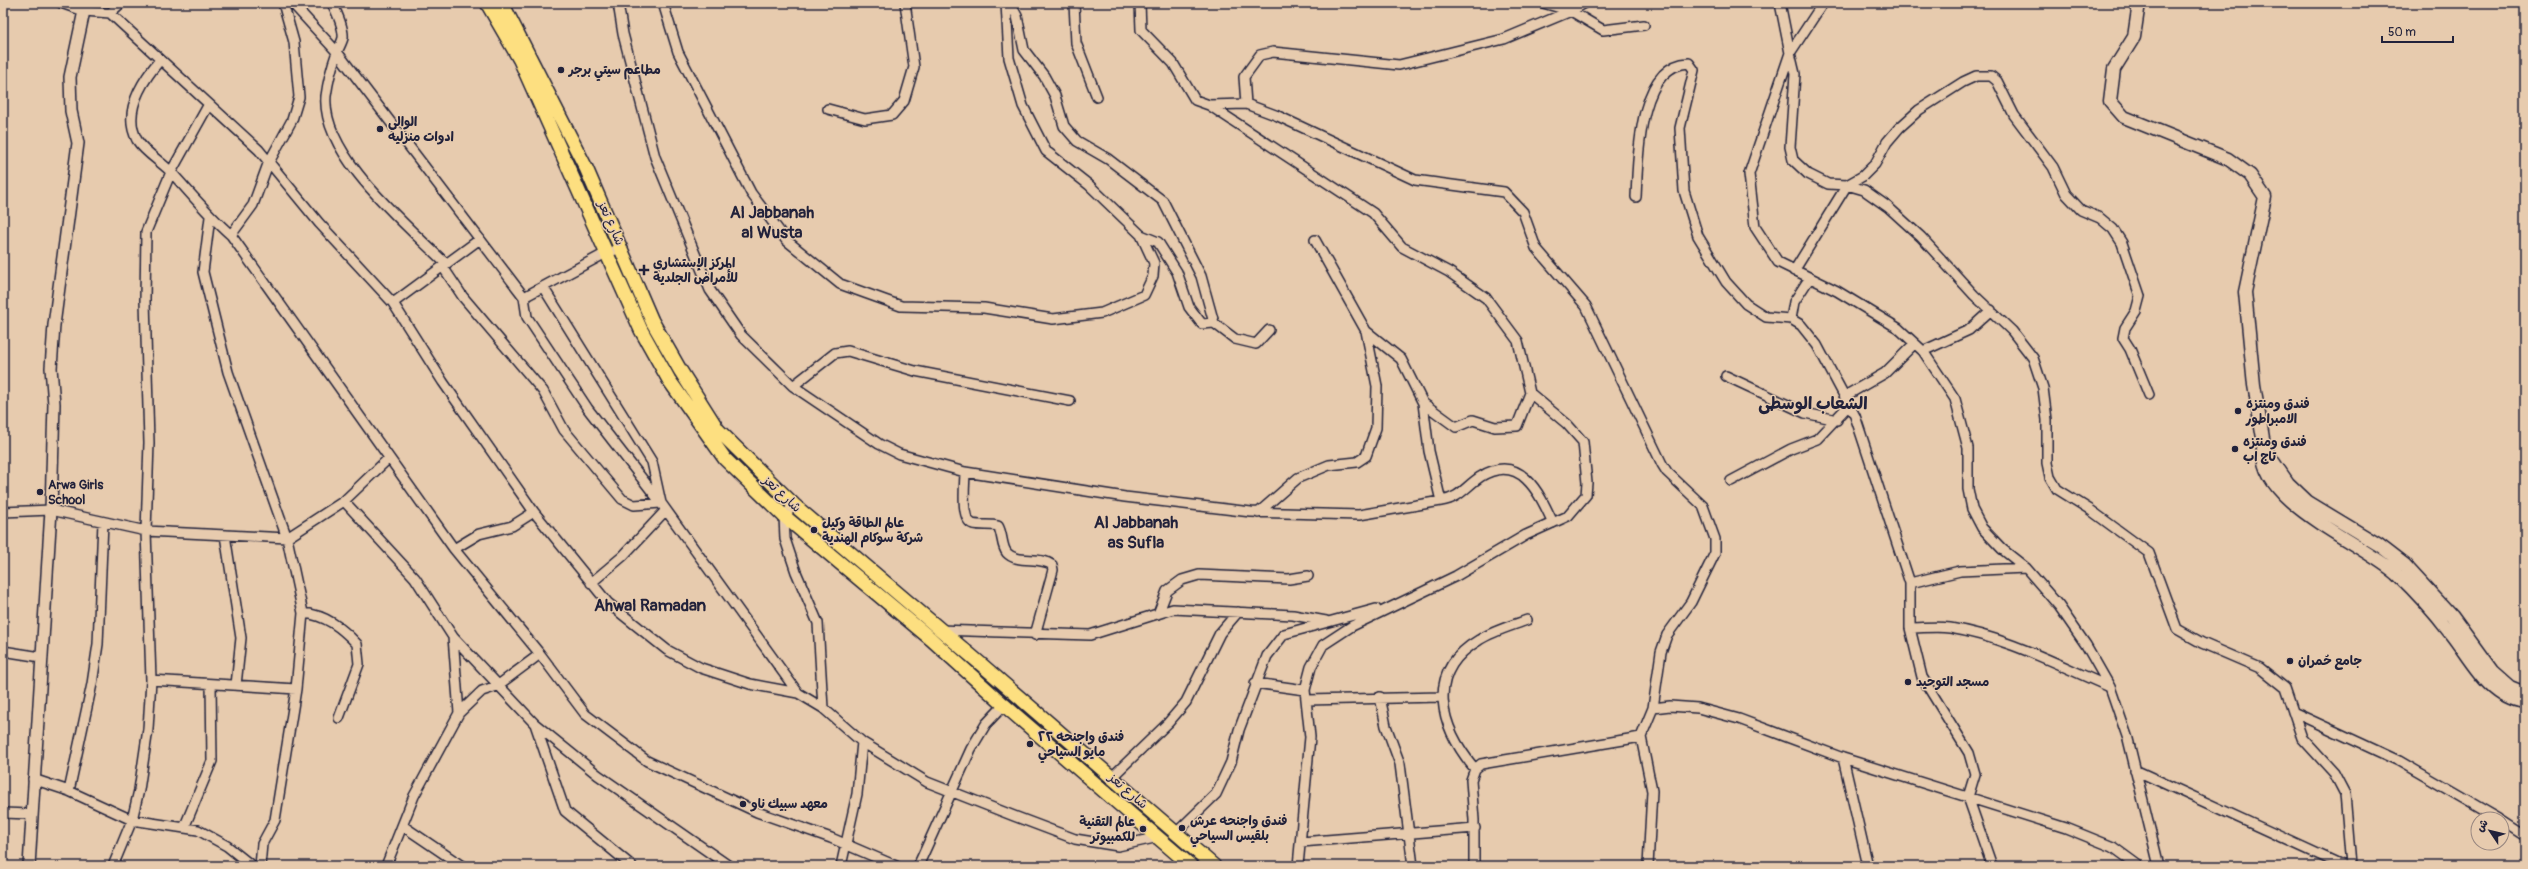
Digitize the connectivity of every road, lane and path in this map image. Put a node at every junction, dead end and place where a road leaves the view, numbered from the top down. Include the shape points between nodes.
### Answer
1 (61, 3) edge
2 (121, 3) edge
3 (283, 3) edge
4 (292, 3) edge
5 (332, 3) edge
6 (487, 3) edge
7 (502, 3) edge
8 (618, 3) edge
9 (663, 3) edge
10 (904, 3) edge
11 (1006, 3) edge
12 (1010, 3) edge
13 (1074, 3) edge
14 (1140, 3) edge
15 (1543, 3) edge
16 (1585, 3) edge
17 (1780, 3) edge
18 (1823, 3) edge
19 (2138, 3) edge
20 (84, 11) junction
21 (1570, 11) junction
22 (110, 13) junction
23 (1644, 25) dead end
24 (337, 52) junction
25 (1790, 53) junction
26 (160, 60) junction
27 (1097, 97) dead end
28 (208, 104) junction
29 (1246, 104) junction
30 (1209, 105) junction
31 (828, 109) dead end
32 (268, 164) junction
33 (171, 172) junction
34 (1848, 186) junction
35 (1636, 197) dead end
36 (210, 216) junction
37 (231, 235) junction
38 (1140, 235) junction
39 (480, 239) junction
40 (1315, 240) dead end
41 (622, 248) junction
42 (606, 253) junction
43 (445, 265) junction
44 (1794, 271) junction
45 (1809, 279) junction
46 (542, 287) junction
47 (524, 297) junction
48 (393, 303) junction
49 (1991, 310) junction
50 (1791, 319) junction
51 (1214, 323) junction
52 (1268, 330) dead end
53 (1366, 331) junction
54 (1914, 344) junction
55 (1923, 352) junction
56 (1726, 376) dead end
57 (793, 386) junction
58 (1530, 392) junction
59 (2149, 395) dead end
60 (1845, 396) junction
61 (1070, 401) dead end
62 (1423, 403) junction
63 (1850, 405) junction
64 (1837, 420) junction
65 (389, 458) junction
66 (965, 472) junction
67 (1731, 481) dead end
68 (344, 501) junction
69 (1441, 501) junction
70 (794, 505) junction
71 (663, 507) junction
72 (51, 510) junction
73 (3, 512) edge
74 (534, 512) junction
75 (1258, 513) junction
76 (784, 516) junction
77 (103, 522) junction
78 (1553, 523) junction
79 (146, 531) junction
80 (226, 535) junction
81 (287, 538) junction
82 (454, 549) junction
83 (2026, 568) junction
84 (1308, 576) dead end
85 (591, 583) junction
86 (1910, 583) junction
87 (1392, 605) junction
88 (1238, 612) junction
89 (303, 614) junction
90 (1158, 614) junction
91 (2447, 619) junction
92 (1527, 620) dead end
93 (1326, 621) junction
94 (1910, 628) junction
95 (940, 629) junction
96 (1035, 635) junction
97 (452, 637) junction
98 (931, 638) junction
99 (3, 651) edge
100 (540, 654) junction
101 (41, 657) junction
102 (151, 680) junction
103 (211, 684) junction
104 (1255, 684) junction
105 (236, 685) junction
106 (497, 686) junction
107 (2110, 687) junction
108 (296, 689) junction
109 (1305, 690) junction
110 (798, 693) junction
111 (2525, 693) edge
112 (1380, 697) junction
113 (1441, 697) junction
114 (1307, 700) junction
115 (2525, 703) edge
116 (1004, 705) junction
117 (823, 708) junction
118 (1653, 708) junction
119 (2294, 712) junction
120 (459, 713) junction
121 (339, 718) dead end
122 (535, 724) junction
123 (1642, 737) junction
124 (862, 742) junction
125 (1843, 758) junction
126 (1475, 768) junction
127 (2135, 770) junction
128 (1112, 777) junction
129 (33, 779) junction
130 (69, 791) junction
131 (951, 792) junction
132 (1968, 797) junction
133 (2485, 811) edge
134 (3, 813) edge
135 (30, 814) junction
136 (132, 820) junction
137 (403, 826) junction
138 (2510, 826) edge
139 (184, 828) junction
140 (1475, 828) junction
141 (1176, 833) junction
142 (1410, 834) junction
143 (2525, 836) edge
144 (1159, 837) junction
145 (1301, 842) junction
146 (845, 846) junction
147 (29, 866) edge
148 (113, 866) edge
149 (252, 866) edge
150 (260, 866) edge
151 (386, 866) edge
152 (462, 866) edge
153 (632, 866) edge
154 (729, 866) edge
155 (841, 866) edge
156 (896, 866) edge
157 (918, 866) edge
158 (1191, 866) edge
159 (1214, 866) edge
160 (1298, 866) edge
161 (1413, 866) edge
162 (1474, 866) edge
163 (1648, 866) edge
164 (1868, 866) edge
165 (1992, 866) edge
166 (2139, 866) edge
167 (2159, 866) edge
168 (2344, 866) edge
169 (2351, 866) edge

1 - 20 street
2 - 22 street
3 - 32 street via 294,42 299,97 292,120
4 - 24 street
5 - 24 street via 343,37
6 - 42 main road, شارع تعز via 520,60
7 - 41 main road, شارع تعز via 586,168
8 - 57 street via 623,34 655,157 710,290 741,335
9 - 38 street via 678,52 751,193 786,240 840,284 901,306 984,308 1053,319 1102,313 1144,294 1149,287 1154,263
10 - 31 street via 914,67 904,101 892,115 865,119
11 - 38 street via 1009,58 1023,106 1046,151 1089,185
12 - 51 street via 1017,16 1024,50 1044,76 1055,96 1064,126 1077,141 1108,159 1163,201 1200,276
13 - 27 street via 1076,43
14 - 30 street via 1141,30 1172,63 1195,100
15 - 21 street
16 - 21 street
17 - 25 street
18 - 25 street
19 - 91 main road via 2134,37 2114,69 2110,101 2124,118 2228,159 2250,175 2265,197 2245,292 2266,472 2277,490 2304,512 2386,565
20 - 22 street
20 - 72 street via 70,77 71,111 78,143 54,325 51,368 54,404
21 - 23 street via 1603,30
21 - 29 street via 1504,39 1399,65 1273,52 1260,55 1244,77
22 - 26 street
24 - 39 street via 431,171
24 - 43 street via 326,97 327,114 334,139 348,162 372,190
25 - 34 street via 1795,74 1790,147 1794,160 1808,174 1828,184
25 - 44 street via 1749,174 1755,226 1778,262
26 - 28 street
26 - 33 street via 141,86 134,102 132,121 137,140
28 - 32 street via 259,150
28 - 33 street
29 - 30 street
29 - 118 street via 1278,116 1415,180 1504,192 1522,212 1536,248 1586,306 1662,464 1667,472 1703,506 1714,539 1715,553 1707,572 1665,641 1661,652
30 - 58 street via 1373,213 1402,247 1449,272 1486,298 1518,341
32 - 37 street via 253,205
32 - 48 street
33 - 36 street
33 - 79 street via 146,232 149,443
34 - 44 street
34 - 49 street via 1864,190 1888,207
34 - 59 street via 1875,164 1887,142 1919,110 1963,82 1976,76 1991,76 1997,81 2014,115 2053,167 2066,194 2081,210 2100,218 2113,229 2122,243 2140,296 2123,338
35 - 50 street via 1639,149 1647,101 1658,79 1680,63 1689,63 1694,70 1680,128 1684,191 1698,236 1726,282 1746,304 1766,317
36 - 37 street
36 - 81 street via 203,272 228,372
37 - 65 street
38 - 51 street via 1158,242 1177,272 1189,307 1202,324
39 - 43 street
39 - 47 street
40 - 53 street
41 - 42 street
41 - 70 main road, شارع تعز via 652,321 718,430
42 - 46 street
42 - 76 main road, شارع تعز via 641,330 669,380 725,459
43 - 48 street
43 - 71 street via 463,297 543,391 564,430 622,499 634,505
44 - 45 street
45 - 50 street via 1794,302
45 - 54 street via 1837,291 1892,324
46 - 47 street
46 - 71 street via 652,462
47 - 71 street via 528,317 584,403
48 - 74 street
49 - 55 street via 1969,330
49 - 119 street via 2033,358 2043,388 2047,420 2047,463 2050,477 2057,489 2089,509 2148,553 2177,629 2202,643 2260,668 2285,688
50 - 60 street via 1801,325 1817,345
51 - 52 street via 1235,339 1256,344
53 - 62 street via 1401,359
53 - 75 street via 1377,386 1376,428 1366,456 1357,462 1329,465 1298,478
54 - 55 street
54 - 60 street via 1885,373
55 - 83 street via 1955,399 1968,448 1968,488 1972,509 1982,528 2002,549
56 - 64 street via 1805,413
57 - 61 street via 835,353 848,351 915,371
57 - 66 street via 892,450
58 - 62 street via 1517,426 1495,427 1473,420 1456,427
58 - 78 street via 1567,424 1583,442 1586,495 1568,516
60 - 63 street
62 - 69 street via 1429,451
63 - 64 street
63 - 86 street
64 - 67 street via 1817,440 1791,449
65 - 68 street
65 - 82 street
66 - 75 street via 1125,497
66 - 96 street via 965,515 968,522 998,526 1002,531 1007,553 1047,561 1052,565 1053,570
68 - 81 street
68 - 97 street via 415,578
69 - 75 street via 1360,515
69 - 78 street via 1453,499 1480,477 1499,469 1510,469 1520,474 1539,493
70 - 76 street
70 - 95 main road, شارع تعز
71 - 85 street via 623,556
71 - 110 street
72 - 73 street
72 - 77 street
72 - 101 street
74 - 82 street via 512,526 479,534
74 - 85 street
76 - 98 main road, شارع تعز
76 - 117 street via 785,539 818,623
77 - 79 street
77 - 130 street via 98,644
78 - 87 street via 1456,576
79 - 80 street
79 - 102 street
80 - 81 street
80 - 105 street via 241,638
81 - 89 street
82 - 100 street
83 - 86 street via 1960,571
83 - 107 street via 2059,606 2086,645
84 - 90 street via 1289,578 1199,575 1182,580 1167,591
85 - 110 street via 608,603 667,650 702,668 750,684
86 - 94 street
87 - 93 street
87 - 109 street via 1323,645 1311,667
88 - 90 street via 1173,609
88 - 93 street via 1293,615
88 - 128 street via 1220,633 1186,702
89 - 108 street
89 - 121 street via 317,614 357,644 359,664
90 - 96 street via 1090,635
91 - 111 main road via 2492,671 2510,687
91 - 115 main road via 2488,684 2510,699
92 - 113 street via 1479,640 1466,650 1453,663
93 - 104 street via 1284,634 1267,656
94 - 107 street via 1949,628 1991,639 2024,649
94 - 132 street via 1922,677 1968,753 1974,774
95 - 96 street
95 - 98 street
95 - 128 main road, شارع تعز
97 - 106 street
97 - 120 street
98 - 116 main road, شارع تعز
99 - 101 street
100 - 106 street
100 - 146 street via 584,714 647,761 757,812 831,838
101 - 129 street
102 - 103 street
102 - 136 street via 148,729
103 - 105 street
103 - 139 street via 212,761
104 - 109 street
104 - 141 street via 1231,762 1216,794
105 - 108 street
106 - 120 street via 482,691
106 - 122 street
107 - 127 street via 2128,739
108 - 150 street via 275,820 262,844
109 - 114 street
110 - 117 street
112 - 113 street
112 - 114 street
112 - 142 street via 1386,726 1400,764
113 - 126 street via 1444,716 1459,750
114 - 145 street via 1310,737 1302,803
116 - 131 street via 986,724
116 - 144 main road, شارع تعز
117 - 124 street
118 - 123 street
118 - 125 street via 1698,708 1739,719
119 - 133 street via 2399,761
119 - 169 street via 2302,738 2334,773 2345,794
120 - 137 street via 414,796
122 - 153 street via 564,811
122 - 154 street via 598,774
123 - 126 street via 1494,760
123 - 163 street via 1652,791
124 - 131 street via 927,782
124 - 146 street via 857,794
125 - 132 street
125 - 164 street
126 - 140 street via 1471,784
127 - 167 street
127 - 168 street
128 - 141 main road, شارع تعز
129 - 130 street
129 - 135 street
130 - 136 street
131 - 144 street via 1075,839 1118,846
131 - 157 street
132 - 165 street
132 - 166 street via 2066,828 2113,846
134 - 135 street
135 - 147 street
136 - 139 street
136 - 148 street
137 - 151 street
137 - 152 street
138 - 143 street
139 - 149 street via 198,830 227,846
140 - 142 street
140 - 162 street
141 - 159 main road, شارع تعز
142 - 145 street
142 - 161 street
144 - 158 main road, شارع تعز
145 - 160 street
146 - 155 street
146 - 156 street

